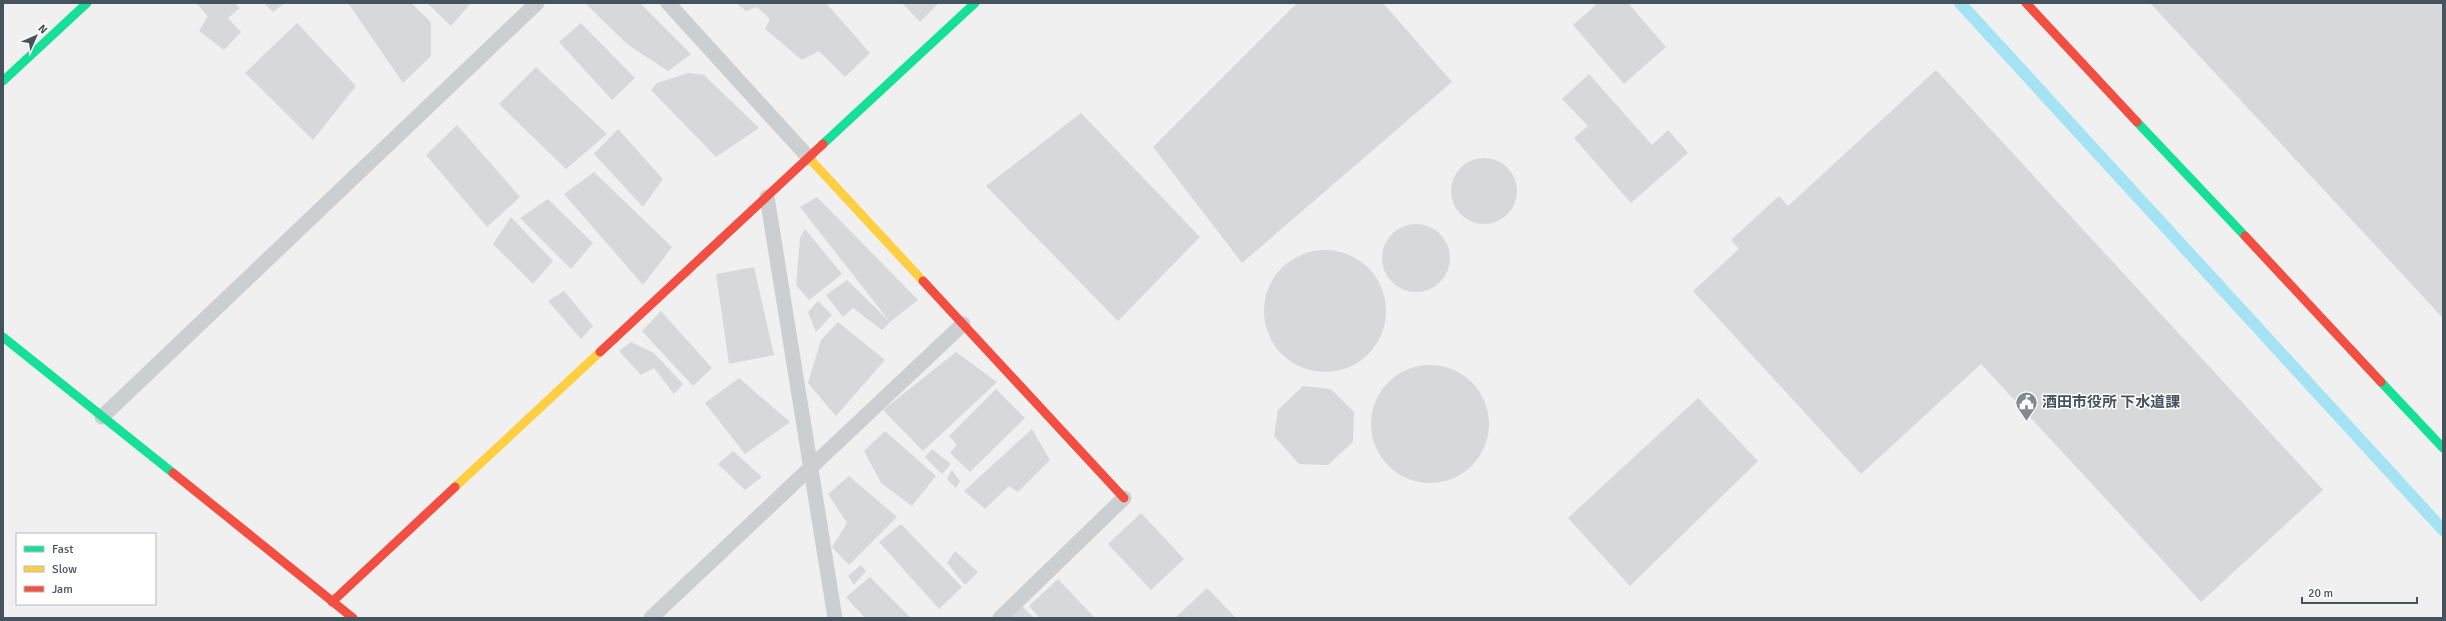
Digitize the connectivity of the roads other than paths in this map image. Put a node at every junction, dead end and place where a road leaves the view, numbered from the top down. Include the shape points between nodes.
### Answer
1 (87, 3) edge
2 (537, 3) edge
3 (668, 3) edge
4 (975, 3) edge
5 (2026, 3) edge
6 (3, 81) edge
7 (809, 158) junction
8 (767, 197) junction
9 (963, 324) junction
10 (3, 337) edge
11 (102, 417) junction
12 (2443, 448) edge
13 (810, 468) junction
14 (1124, 498) joint
15 (332, 602) junction
16 (352, 618) edge
17 (651, 618) edge
18 (835, 618) edge
19 (1000, 618) edge

1 - 6 street
2 - 11 lane
3 - 7 lane
4 - 7 street
5 - 12 street
7 - 8 street
7 - 9 street
8 - 13 lane
8 - 15 street
9 - 13 lane
9 - 14 street
10 - 11 street
11 - 15 street
13 - 17 lane
13 - 18 lane
14 - 19 lane
15 - 16 street

